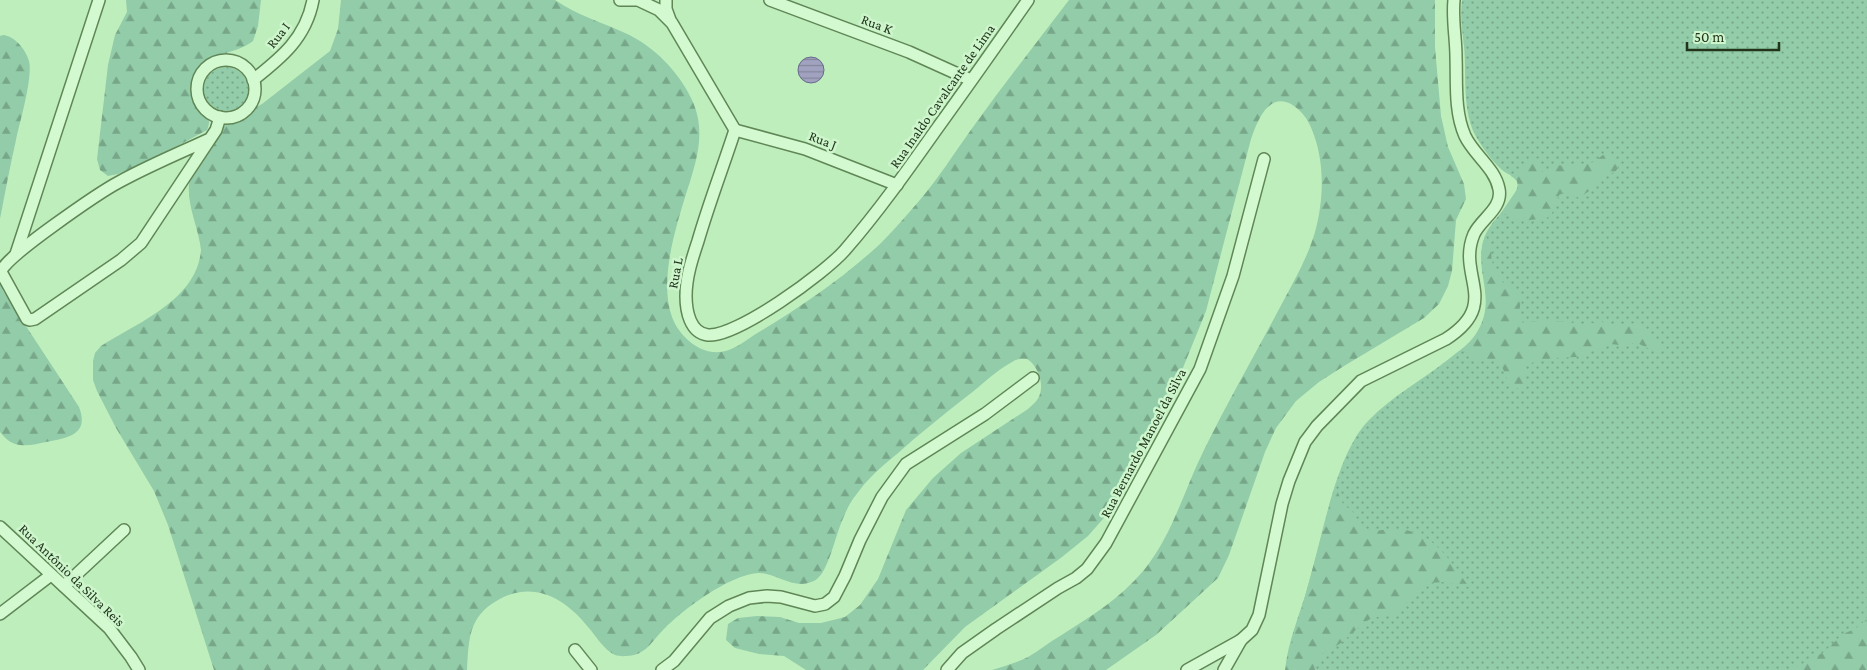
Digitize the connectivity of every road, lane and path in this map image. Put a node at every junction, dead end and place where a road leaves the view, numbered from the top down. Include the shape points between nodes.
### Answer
1 (99, 0) edge
2 (313, 0) edge
3 (620, 0) edge
4 (641, 0) edge
5 (666, 0) edge
6 (770, 0) edge
7 (1028, 0) edge
8 (1454, 0) edge
9 (672, 23) junction
10 (253, 80) junction
11 (971, 80) junction
12 (220, 117) junction
13 (735, 130) junction
14 (210, 139) junction
15 (1264, 159) dead end
16 (897, 185) junction
17 (16, 254) junction
18 (1033, 378) dead end
19 (0, 527) edge
20 (124, 530) dead end
21 (51, 575) junction
22 (64, 586) junction
23 (0, 614) edge
24 (1241, 640) junction
25 (575, 650) dead end
26 (1193, 669) edge
27 (139, 670) edge
28 (591, 670) edge
29 (662, 670) edge
30 (947, 670) edge
31 (1224, 670) edge

1 - 17 street
2 - 10 street, Rua I via 304,25 285,55
3 - 4 street
4 - 9 street via 659,10
5 - 9 street
6 - 11 street, Rua K via 909,52
7 - 11 street, Rua Inaldo Cavalcante de Lima
8 - 24 street via 1461,125 1470,144 1496,178 1500,193 1498,203 1472,240 1470,259 1474,308 1459,331 1361,381 1309,437 1282,504 1260,615 1252,630
9 - 13 street
10 - 12 street via 253,97 247,108 238,115
10 - 12 street via 244,66 230,60 214,62 202,72 197,86 200,102
11 - 16 street, Rua Inaldo Cavalcante de Lima
12 - 14 street
13 - 16 street, Rua J via 804,149
13 - 16 street, Rua L via 687,280 689,318 705,334 733,329 804,286 843,252
14 - 17 street via 99,193
14 - 17 street via 141,243 33,320 27,318 0,272 1,267
15 - 30 street, Rua Bernardo Manoel da Silva via 1234,276 1203,360 1106,543 1076,578 962,653
18 - 29 street via 985,414 906,464 882,497 834,597 815,606 767,596 749,598 729,606 710,618 674,661
19 - 21 street, Rua Antônio da Silva Reis
20 - 22 street
21 - 22 street, Rua Antônio da Silva Reis
21 - 23 street
22 - 27 street, Rua Antônio da Silva Reis via 109,628
24 - 26 street
24 - 31 street
25 - 28 street

